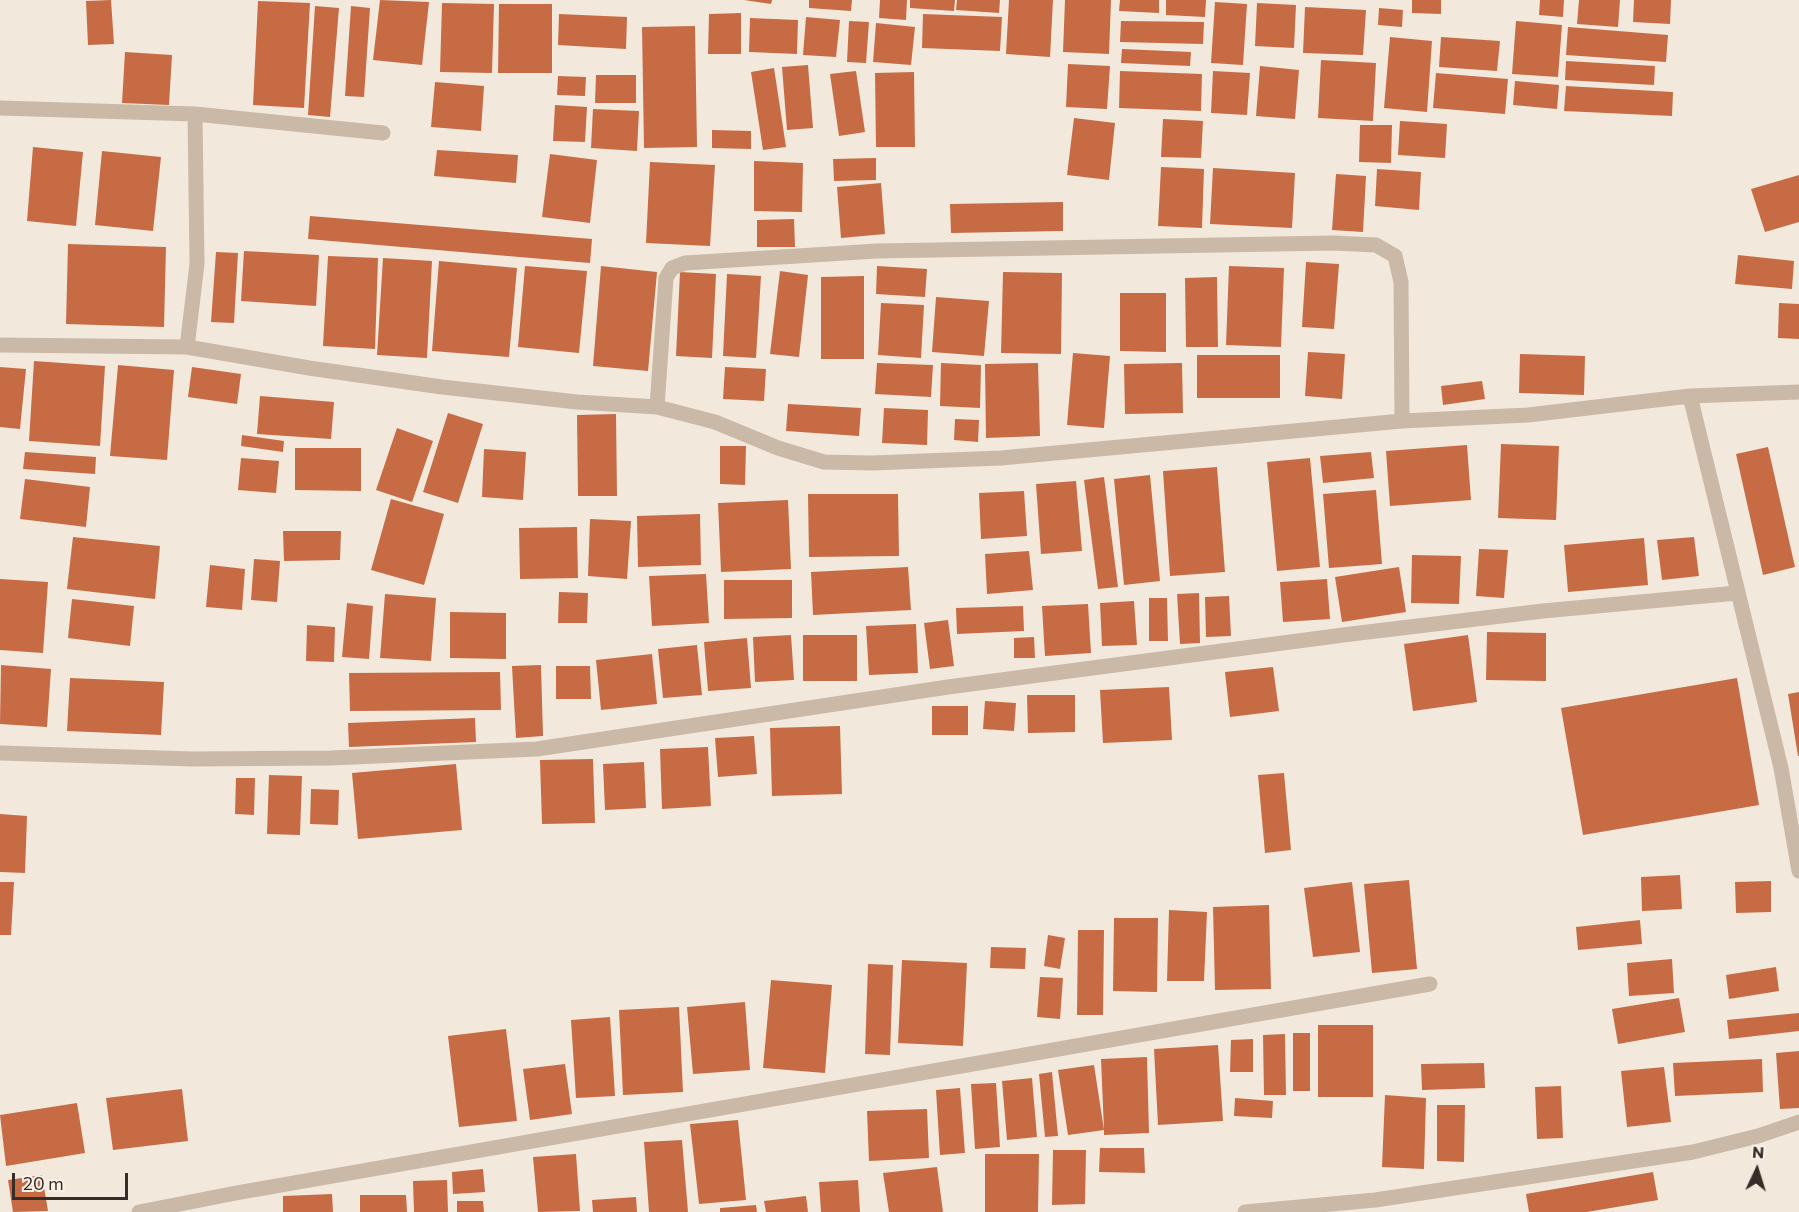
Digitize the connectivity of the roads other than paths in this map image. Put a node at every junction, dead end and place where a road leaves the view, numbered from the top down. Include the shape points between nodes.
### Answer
1 (0, 108) edge
2 (195, 114) junction
3 (383, 132) dead end
4 (0, 345) edge
5 (187, 347) junction
6 (1799, 392) edge
7 (1690, 396) junction
8 (657, 407) junction
9 (1402, 421) junction
10 (1737, 593) junction
11 (0, 753) edge
12 (1799, 871) edge
13 (1430, 984) dead end
14 (1799, 1122) edge
15 (139, 1212) edge
16 (1245, 1212) edge

1 - 2 street
2 - 3 street
2 - 5 street via 197,264
4 - 5 street
5 - 8 street via 442,387
6 - 7 street
7 - 9 street via 1528,415
7 - 10 street
8 - 9 street via 824,462 872,463 1001,458
8 - 9 street via 666,278 672,268 685,263 877,251 1333,243 1376,245 1395,256 1401,282
10 - 11 street via 1351,634 948,687 537,749 193,759
10 - 12 street via 1781,768
13 - 15 street
14 - 16 street via 1693,1152 1375,1200

